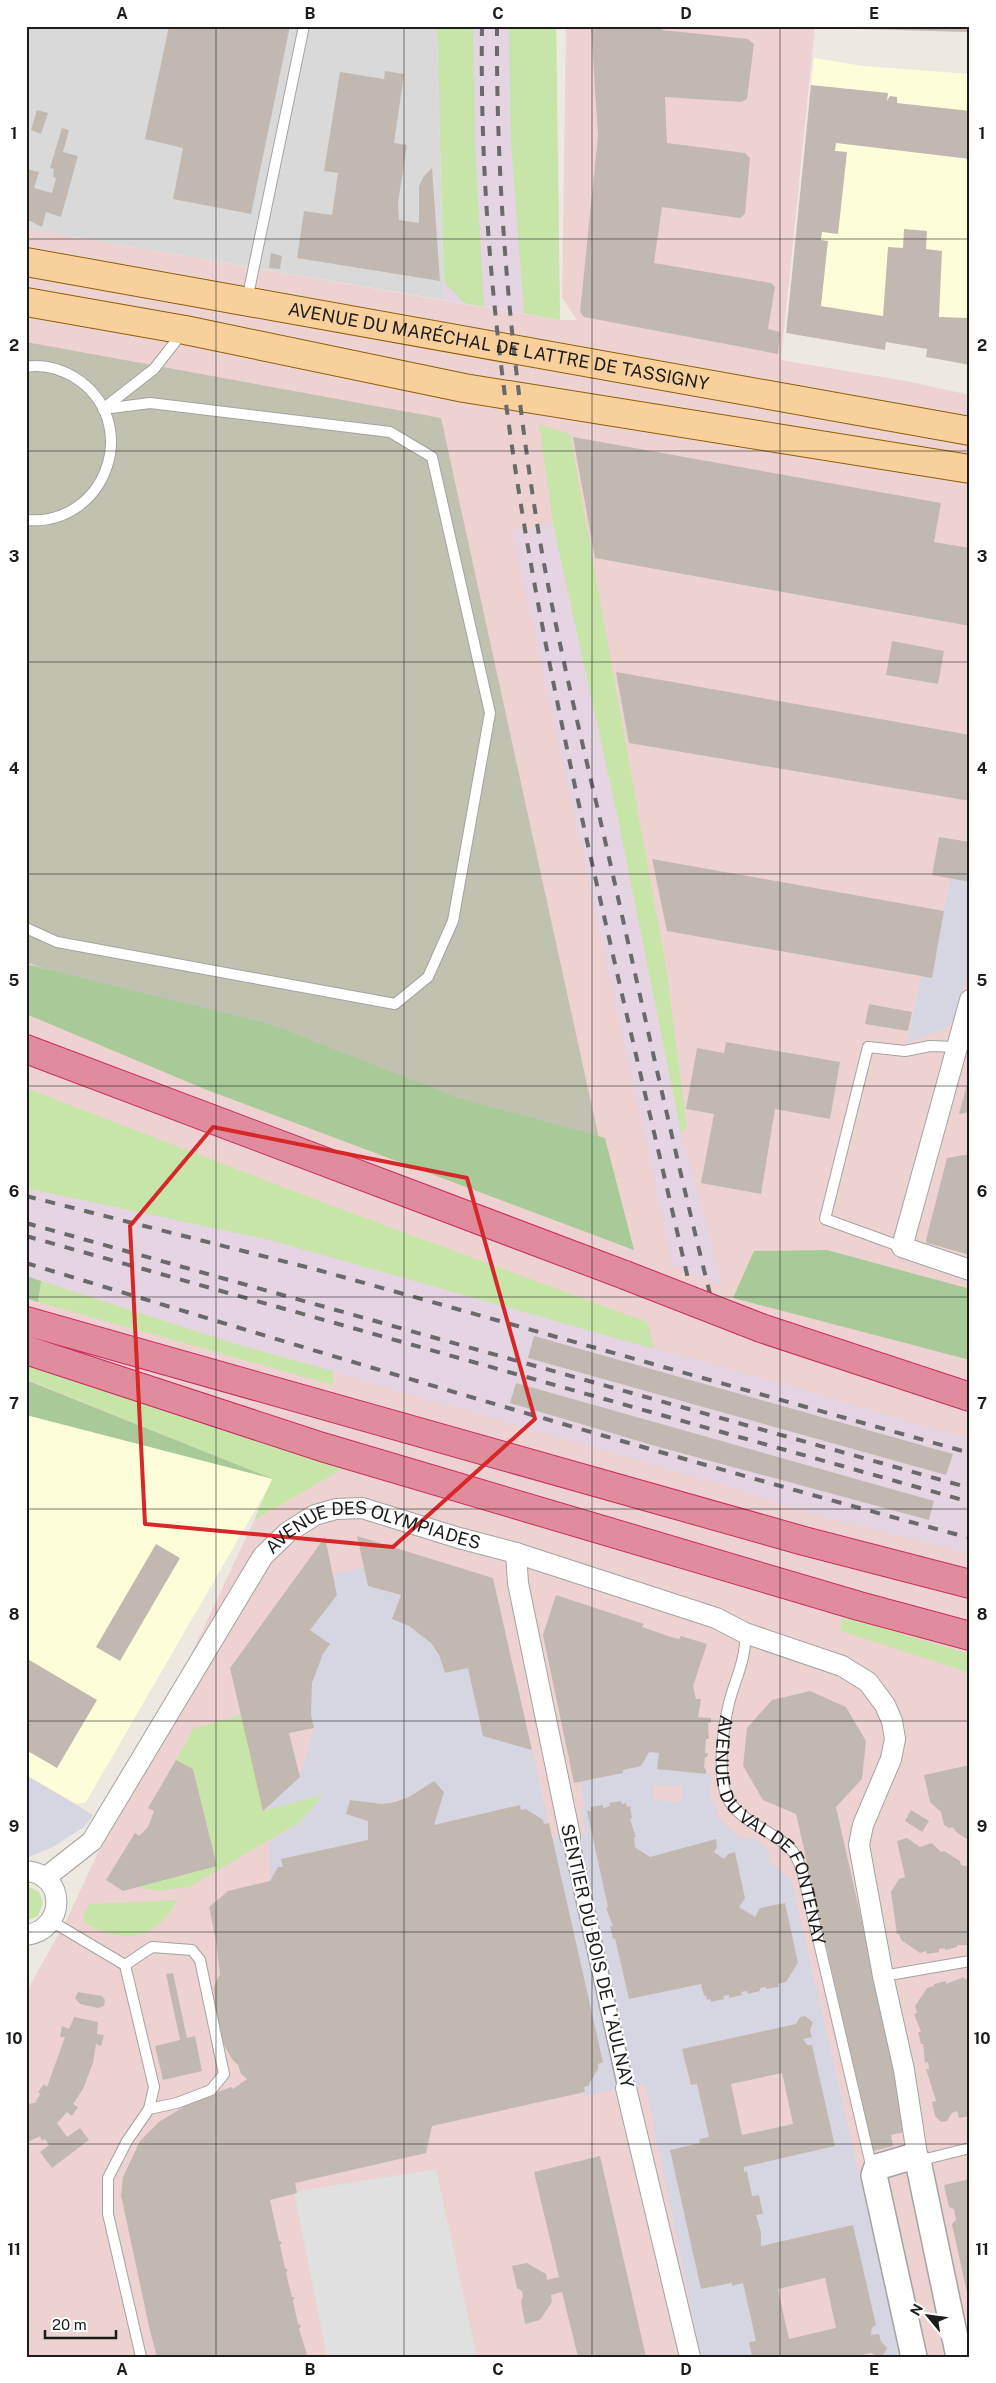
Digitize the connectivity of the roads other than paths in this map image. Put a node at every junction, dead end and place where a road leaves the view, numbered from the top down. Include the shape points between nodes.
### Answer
1 (304, 26) edge
2 (26, 262) edge
3 (247, 301) junction
4 (26, 302) edge
5 (184, 330) junction
6 (26, 367) edge
7 (103, 409) junction
8 (970, 431) edge
9 (970, 469) edge
10 (26, 520) edge
11 (26, 928) edge
12 (970, 1000) edge
13 (957, 1048) junction
14 (26, 1049) edge
15 (902, 1247) junction
16 (970, 1270) edge
17 (26, 1321) edge
18 (26, 1350) edge
19 (970, 1397) edge
20 (516, 1553) junction
21 (970, 1584) edge
22 (745, 1633) junction
23 (970, 1636) edge
24 (570, 1836) joint
25 (26, 1871) edge
26 (45, 1878) junction
27 (51, 1921) junction
28 (26, 1935) edge
29 (970, 1960) edge
30 (125, 1965) junction
31 (882, 1976) junction
32 (626, 2088) joint
33 (149, 2109) junction
34 (970, 2148) edge
35 (918, 2161) junction
36 (874, 2175) junction
37 (961, 2345) edge
38 (141, 2357) edge
39 (690, 2357) edge
40 (914, 2357) edge

1 - 3 lane
2 - 3 main road, AVENUE DU MARÉCHAL DE LATTRE DE TASSIGNY
3 - 8 main road, AVENUE DU MARÉCHAL DE LATTRE DE TASSIGNY
4 - 5 main road
5 - 7 lane via 154,369
5 - 9 main road via 464,388
6 - 7 lane via 51,368 67,373 88,388
7 - 10 lane via 109,425 110,459 96,490 69,512 53,518
7 - 11 lane via 150,403 390,432 432,457 490,713 454,921 428,977 395,1004 57,942
12 - 13 street
13 - 15 street
13 - 15 lane via 930,1046 905,1051 868,1047 825,1220
14 - 19 highway, bridge via 761,1328
15 - 16 street
17 - 21 highway via 804,1542
18 - 23 highway via 331,1450
20 - 22 street, AVENUE DES OLYMPIADES via 716,1618
20 - 24 street, SENTIER DU BOIS DE L'AULNAY via 518,1583
20 - 26 street, AVENUE DES OLYMPIADES via 362,1508 326,1511 302,1522 263,1556 92,1841
22 - 31 street via 842,1666 860,1676 874,1689 892,1721 895,1739 891,1759 859,1845
22 - 36 lane, AVENUE DU VAL DE FONTENAY via 746,1648 729,1704 722,1751 727,1797 752,1822 794,1853 802,1870
24 - 32 street, SENTIER DU BOIS DE L'AULNAY
25 - 26 street
26 - 27 street via 57,1898
27 - 28 street via 41,1931
27 - 30 lane
29 - 31 lane
30 - 33 lane via 154,2087
30 - 33 lane via 152,1947 192,1950 200,1960 224,2074 211,2090
31 - 35 street via 904,2070
32 - 39 street, SENTIER DU BOIS DE L'AULNAY
33 - 38 lane via 127,2141 108,2178 108,2214
34 - 35 lane
35 - 36 street via 910,2157 880,2165 874,2170
35 - 37 street
36 - 40 street, AVENUE DU VAL DE FONTENAY

